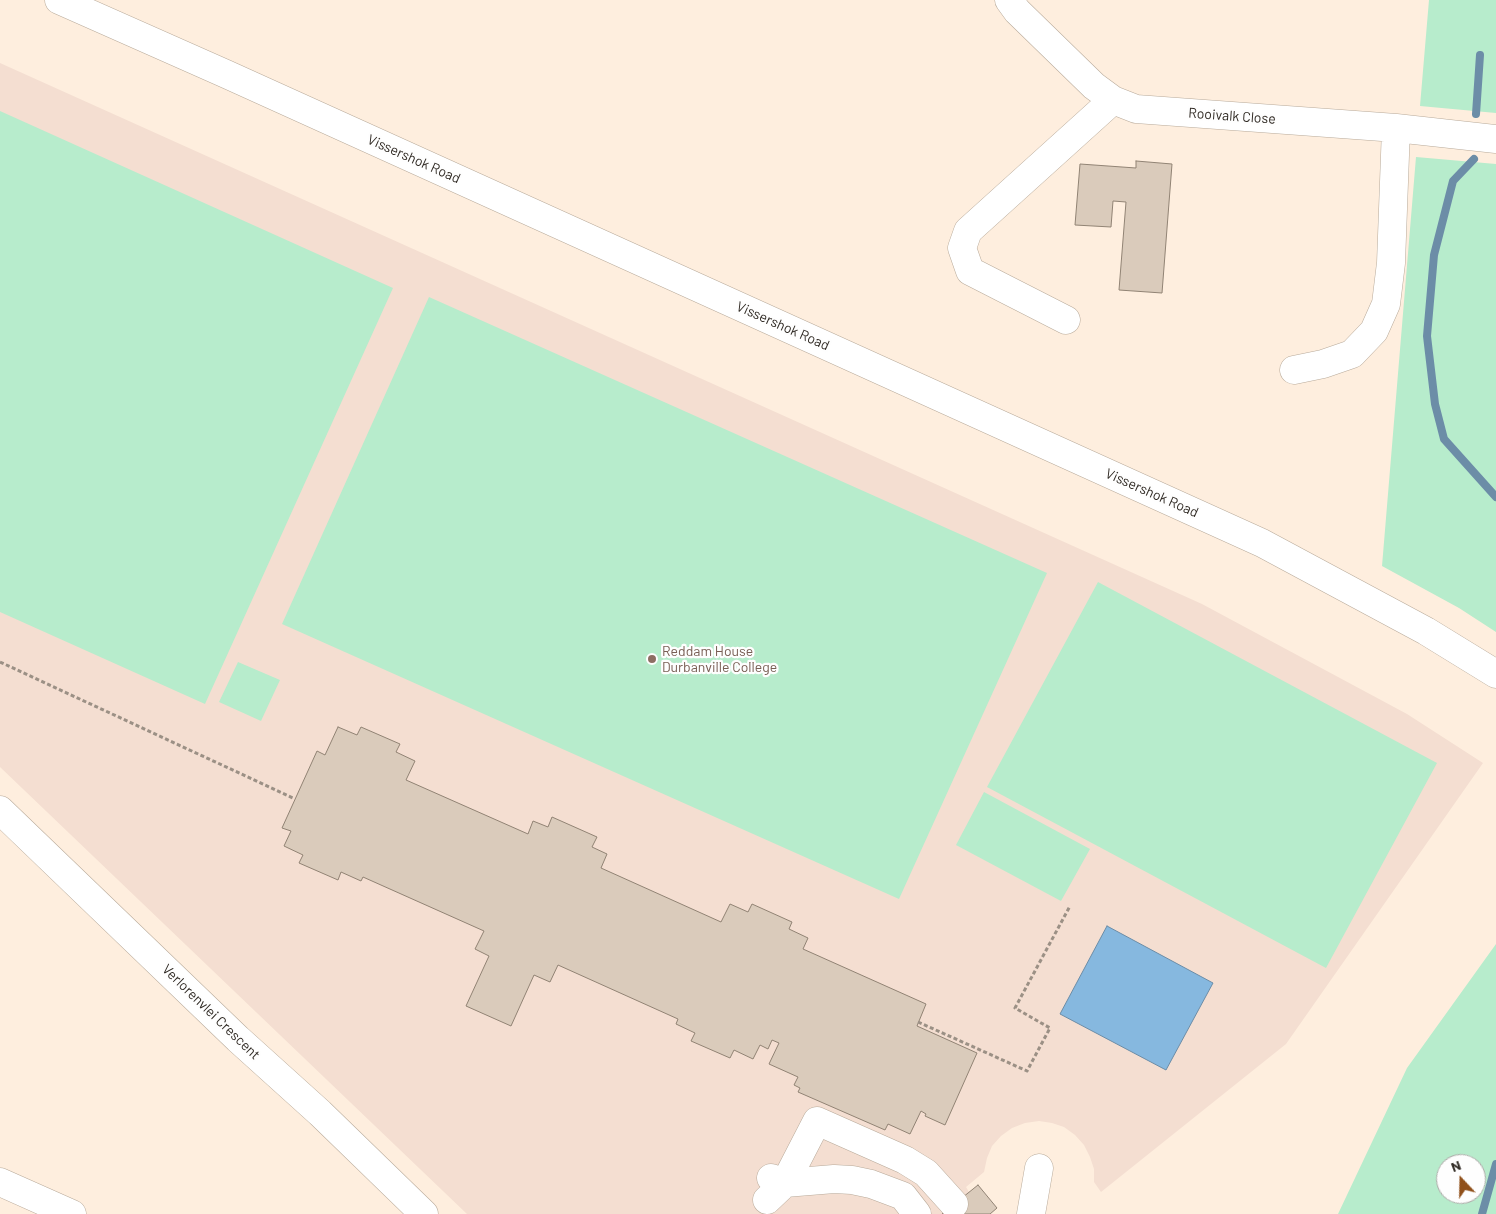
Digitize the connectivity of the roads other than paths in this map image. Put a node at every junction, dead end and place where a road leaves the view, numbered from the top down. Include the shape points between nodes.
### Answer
1 (59, 0) edge
2 (1008, 0) edge
3 (1113, 100) junction
4 (1396, 128) junction
5 (1496, 139) edge
6 (1066, 320) dead end
7 (1294, 370) dead end
8 (1496, 674) edge
9 (0, 810) edge
10 (1038, 1168) dead end
11 (926, 1173) junction
12 (0, 1182) edge
13 (954, 1204) dead end
14 (910, 1205) edge
15 (72, 1214) edge
16 (424, 1214) edge
17 (1031, 1214) edge

1 - 8 main road, Vissershok Road via 1262,543 1426,631
2 - 3 main road, Rooivalk Close via 1094,86
3 - 4 main road, Rooivalk Close via 1136,109
3 - 6 main road via 968,231 962,248 970,272
4 - 5 main road, Rooivalk Close
4 - 7 main road via 1392,263 1386,304 1374,332 1352,354
9 - 16 main road, Verlorenvlei Crescent
10 - 17 main road
11 - 13 main road
11 - 14 main road
11 - 14 main road via 870,1143 816,1121 773,1187 834,1179 852,1180 871,1184
12 - 15 main road

